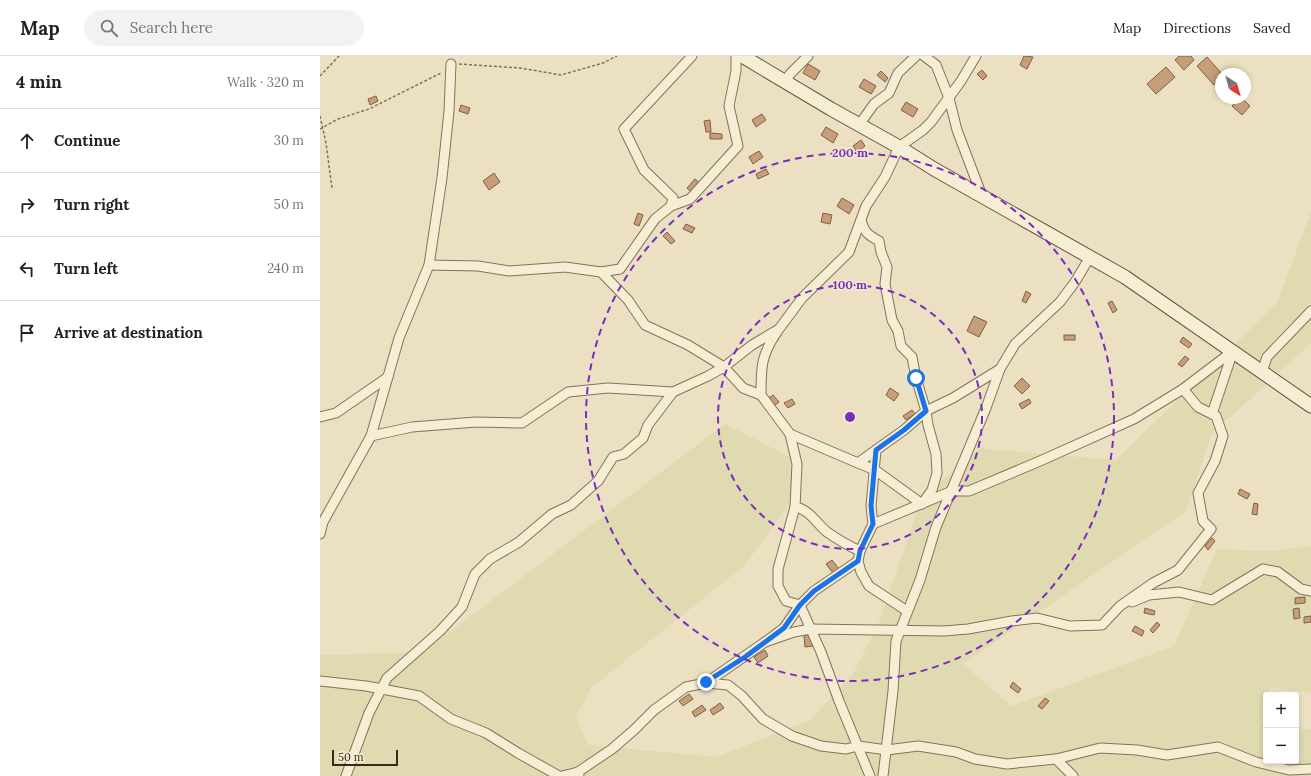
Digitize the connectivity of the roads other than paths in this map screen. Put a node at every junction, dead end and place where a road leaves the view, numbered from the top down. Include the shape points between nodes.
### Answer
1 (692, 56) edge
2 (736, 56) edge
3 (742, 56) edge
4 (808, 56) edge
5 (916, 56) edge
6 (924, 56) edge
7 (976, 56) edge
8 (452, 64) road end
9 (785, 82) junction
10 (949, 98) junction
11 (859, 125) junction
12 (899, 147) junction
13 (982, 196) junction
14 (672, 206) junction
15 (861, 220) junction
16 (1090, 257) junction
17 (429, 265) junction
18 (601, 272) junction
19 (1311, 311) edge
20 (779, 328) junction
21 (1232, 351) junction
22 (724, 367) junction
23 (1000, 369) junction
24 (1262, 372) junction
25 (388, 377) junction
26 (1183, 389) junction
27 (673, 392) junction
28 (762, 395) junction
29 (1311, 406) edge
30 (926, 411) junction
31 (1212, 414) junction
32 (320, 417) edge
33 (790, 434) junction
34 (371, 436) junction
35 (876, 450) junction
36 (858, 463) junction
37 (875, 470) junction
38 (952, 491) junction
39 (922, 504) junction
40 (795, 508) junction
41 (873, 524) junction
42 (320, 534) edge
43 (860, 551) junction
44 (858, 561) junction
45 (1311, 591) edge
46 (800, 605) junction
47 (1120, 606) junction
48 (907, 612) junction
49 (811, 629) junction
50 (900, 629) junction
51 (765, 642) junction
52 (320, 681) edge
53 (706, 682) junction
54 (381, 690) junction
55 (858, 746) junction
56 (887, 750) junction
57 (1056, 759) junction
58 (1311, 769) edge
59 (578, 774) edge
60 (346, 776) edge
61 (560, 776) edge
62 (870, 776) edge
63 (883, 776) edge
64 (1073, 776) edge

1 - 14 street via 624,129 644,170 673,198
2 - 14 street via 736,71 729,106 738,146 690,199
3 - 9 main road
4 - 9 street
5 - 11 street via 898,73 889,93 874,104
6 - 10 street via 936,65
7 - 10 street
8 - 17 street via 442,178
9 - 11 main road
10 - 12 street via 927,127
10 - 13 street via 957,130
11 - 12 main road
12 - 13 main road
12 - 15 street via 885,178 866,206
13 - 16 main road
14 - 18 street via 655,219 620,269
15 - 20 street via 849,252 802,298
15 - 30 street via 869,235 879,241 887,267 885,284 892,320 898,331 901,346 912,357
16 - 21 main road via 1126,276
16 - 23 street via 1060,302 1015,344
17 - 18 street via 478,266 509,272 565,267
17 - 25 street via 399,338
18 - 22 street via 628,300 645,325 688,345
19 - 24 street via 1267,357
20 - 22 street
20 - 28 street via 768,345 761,368
21 - 24 main road
21 - 26 street
21 - 31 street
22 - 27 street
22 - 28 street via 744,388
23 - 30 street via 953,398
23 - 38 street
24 - 29 main road
25 - 32 street via 336,413
25 - 34 street
26 - 31 street via 1198,407
26 - 38 street via 1134,419 1040,461 969,491
27 - 34 street via 608,388 568,392 522,423 476,422 412,427
27 - 54 street via 648,425 643,438 624,454 613,457 598,481 571,505 552,514 519,542 490,559 475,574 462,607 440,631 387,678
28 - 33 street
30 - 35 street
30 - 39 street via 936,454 937,473 932,490
31 - 47 street via 1216,416 1223,436 1215,461 1198,493 1203,521 1211,529 1178,570 1153,583
33 - 36 street
33 - 40 street via 797,464
34 - 42 street via 323,522
35 - 36 street
35 - 37 street
36 - 37 street
37 - 39 street
37 - 41 street via 871,506
38 - 39 street
38 - 48 street via 936,527
39 - 41 street
40 - 43 street via 810,514 826,531
40 - 46 street via 778,569 778,586 786,601
41 - 43 street
43 - 44 street
44 - 46 street via 814,591
44 - 48 street via 869,586
45 - 47 street via 1301,589 1278,572 1263,569 1212,600 1179,592 1149,595
46 - 49 street
46 - 51 street via 784,628
47 - 50 street via 1102,625 1070,626 1037,618 944,631
48 - 50 street
49 - 50 street
49 - 51 street
49 - 55 street
50 - 56 street via 896,641
51 - 53 street
52 - 54 street
53 - 55 street via 728,685 763,718 792,736 827,747 846,749
53 - 59 street via 686,687 654,710 612,749
54 - 60 street via 369,713
54 - 61 street via 419,696 452,719 486,733
55 - 56 street
55 - 62 street
56 - 57 street via 918,746 1007,764
56 - 63 street
57 - 58 street via 1100,748 1167,755 1218,747 1256,762 1289,770
57 - 64 street
59 - 61 street

